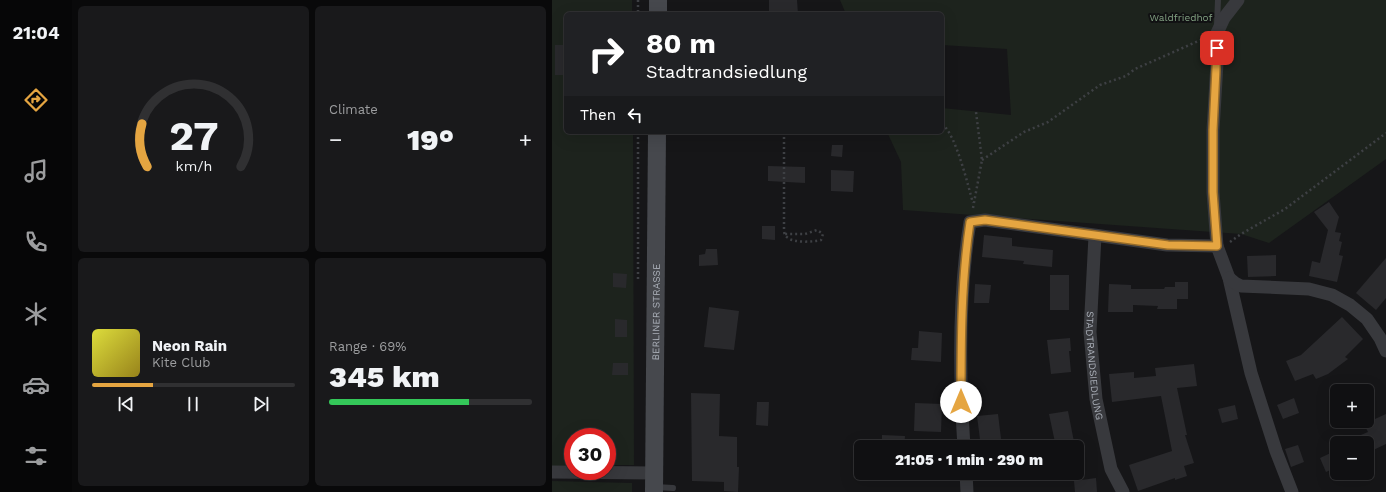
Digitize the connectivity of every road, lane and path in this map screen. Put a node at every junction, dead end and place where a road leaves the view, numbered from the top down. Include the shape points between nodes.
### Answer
1 (638, 0) edge
2 (658, 0) edge
3 (1218, 0) edge
4 (1238, 0) edge
5 (638, 12) edge
6 (658, 12) edge
7 (1217, 33) junction
8 (976, 112) dead end
9 (944, 126) edge
10 (1386, 133) edge
11 (658, 134) edge
12 (784, 134) edge
13 (982, 160) junction
14 (973, 206) junction
15 (970, 222) junction
16 (785, 234) junction
17 (1095, 236) junction
18 (1218, 248) junction
19 (1228, 278) junction
20 (1386, 351) edge
21 (964, 440) edge
22 (552, 472) edge
23 (966, 480) edge
24 (654, 484) edge
25 (673, 488) dead end
26 (967, 492) edge
27 (1123, 492) edge
28 (1292, 492) edge

1 - 5 path
2 - 6 main road
3 - 7 lane
4 - 7 street via 1224,18
7 - 13 path via 1136,69 1126,76 1100,85 1048,122 1024,132
7 - 18 street via 1213,192
8 - 13 path
9 - 14 path via 950,133 965,170
10 - 18 path via 1285,209
11 - 24 main road, BERLINER STRASSE
12 - 16 path
13 - 14 path
14 - 15 path
15 - 17 street via 985,220
15 - 21 street via 961,323
16 - 16 path via 792,240 814,242 821,240 823,234 816,230 805,234
17 - 18 street
17 - 27 street, STADTRANDSIEDLUNG via 1090,332 1096,399 1111,469
18 - 19 street
19 - 20 street via 1241,286 1309,289 1332,295 1367,319
19 - 28 street via 1251,373
22 - 24 street
23 - 26 street
24 - 25 lane

